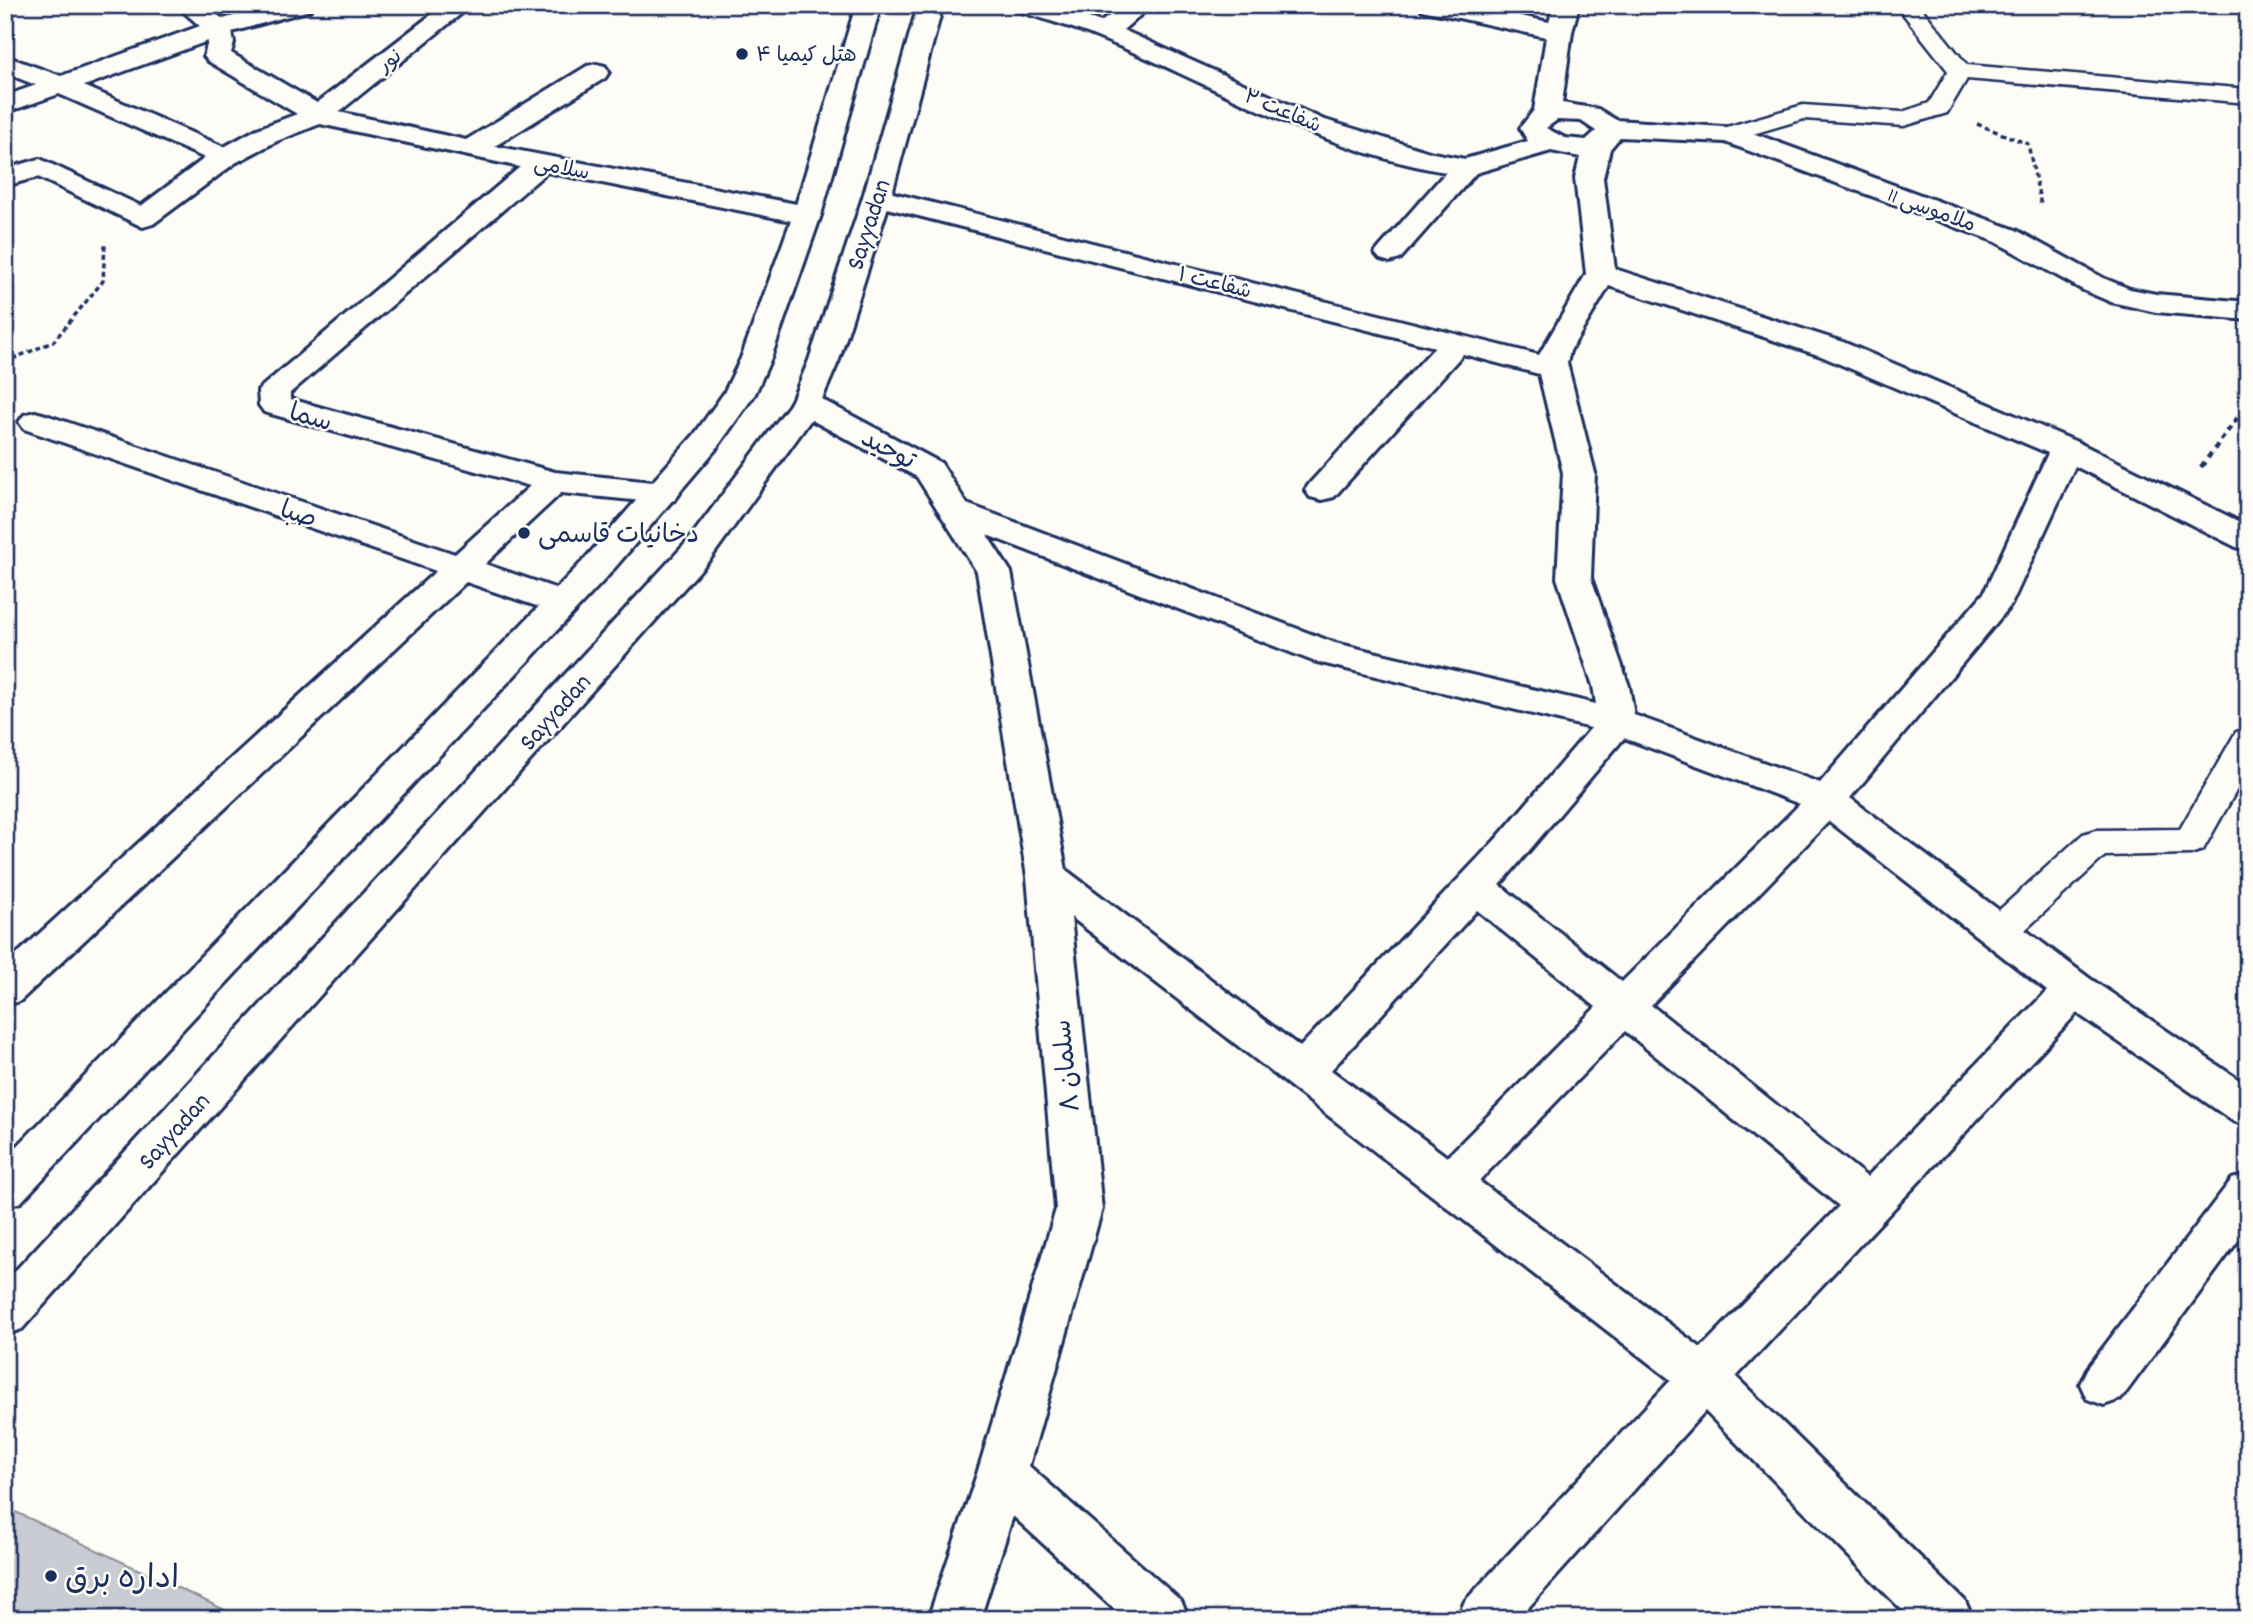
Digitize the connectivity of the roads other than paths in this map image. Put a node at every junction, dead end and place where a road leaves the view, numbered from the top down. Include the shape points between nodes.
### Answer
1 (188, 5) edge
2 (301, 5) edge
3 (460, 5) edge
4 (869, 5) edge
5 (931, 5) edge
6 (1024, 5) edge
7 (1140, 5) edge
8 (1431, 5) edge
9 (1567, 5) edge
10 (1908, 5) edge
11 (219, 28) junction
12 (1105, 31) junction
13 (1559, 32) junction
14 (5, 64) edge
15 (1960, 71) junction
16 (596, 72) dead end
17 (60, 85) junction
18 (2248, 96) edge
19 (5, 105) edge
20 (1547, 113) junction
21 (318, 115) junction
22 (1729, 134) junction
23 (1603, 136) junction
24 (1550, 144) junction
25 (470, 149) junction
26 (225, 157) junction
27 (541, 163) junction
28 (1466, 167) junction
29 (5, 178) edge
30 (877, 197) junction
31 (807, 215) junction
32 (1390, 253) dead end
33 (1601, 274) junction
34 (2248, 311) edge
35 (1456, 343) junction
36 (1554, 368) junction
37 (806, 404) junction
38 (35, 422) dead end
39 (2066, 449) junction
40 (553, 482) junction
41 (1322, 490) dead end
42 (663, 493) junction
43 (956, 511) junction
44 (2248, 540) edge
45 (459, 570) junction
46 (563, 603) junction
47 (1617, 722) junction
48 (2248, 740) edge
49 (1827, 800) junction
50 (1047, 877) junction
51 (1475, 886) junction
52 (1999, 932) junction
53 (2074, 989) junction
54 (5, 990) edge
55 (1624, 1008) junction
56 (1303, 1072) junction
57 (2248, 1109) edge
58 (1449, 1183) junction
59 (5, 1189) edge
60 (2248, 1192) edge
61 (1869, 1205) junction
62 (5, 1315) edge
63 (1704, 1378) junction
64 (2104, 1384) dead end
65 (1002, 1474) junction
66 (954, 1619) edge
67 (1163, 1619) edge
68 (1483, 1619) edge
69 (1947, 1619) edge

1 - 11 street
2 - 11 street
3 - 21 street, نور
4 - 31 street
5 - 30 street, Sayyadan
6 - 12 street, شفاعت ۲
7 - 12 street
8 - 13 street
9 - 13 street
10 - 15 lane
11 - 17 street
11 - 21 street, سلامی via 217,56
12 - 28 street, شفاعت ۲ via 1312,125 1429,161
13 - 20 street
14 - 17 street
15 - 18 lane
15 - 22 lane via 1938,108 1904,118 1803,112
16 - 25 street
17 - 19 street
17 - 26 street
20 - 23 street via 1578,111 1594,116
20 - 24 street via 1533,128
21 - 25 street, سلامی
21 - 26 street, نور
22 - 23 street, ملاموسی 11
22 - 34 street, ملاموسی 11 via 2006,236 2122,296
23 - 24 street, شفاعت ۲ via 1566,148
23 - 33 street via 1589,178
24 - 28 street, شفاعت ۲
25 - 27 street, سلامی
26 - 29 street, نور via 143,218 40,167
27 - 31 street, سلامی
27 - 40 street, سما via 274,390 275,405 297,413
28 - 32 street
30 - 35 street, شفاعت ۱
30 - 37 street, Sayyadan
31 - 42 street via 739,394
33 - 36 street via 1555,351
33 - 39 street via 1832,349
35 - 36 street, شفاعت ۱
35 - 41 street
36 - 47 street via 1579,473 1574,578 1611,686
37 - 43 street, توحید via 929,470
37 - 62 street, Sayyadan via 699,551
38 - 45 street, صبا
39 - 44 street
39 - 49 street via 1999,597
40 - 42 street, سما
40 - 45 street
42 - 46 street
43 - 47 street via 1326,653
43 - 50 street, سلمان ۸ via 994,572
45 - 46 street, صبا
45 - 54 street
46 - 59 street
47 - 49 street
47 - 51 street
48 - 52 lane via 2190,841 2096,843
49 - 52 street
49 - 55 street
50 - 56 street
50 - 65 street, سلمان ۸ via 1079,1209
51 - 55 street
51 - 56 street
52 - 53 street
53 - 57 street
53 - 61 street
55 - 58 street
55 - 61 street
56 - 58 street
58 - 63 street
60 - 64 street
61 - 63 street
63 - 68 street
63 - 69 street
65 - 66 street, سلمان ۸
65 - 67 street

